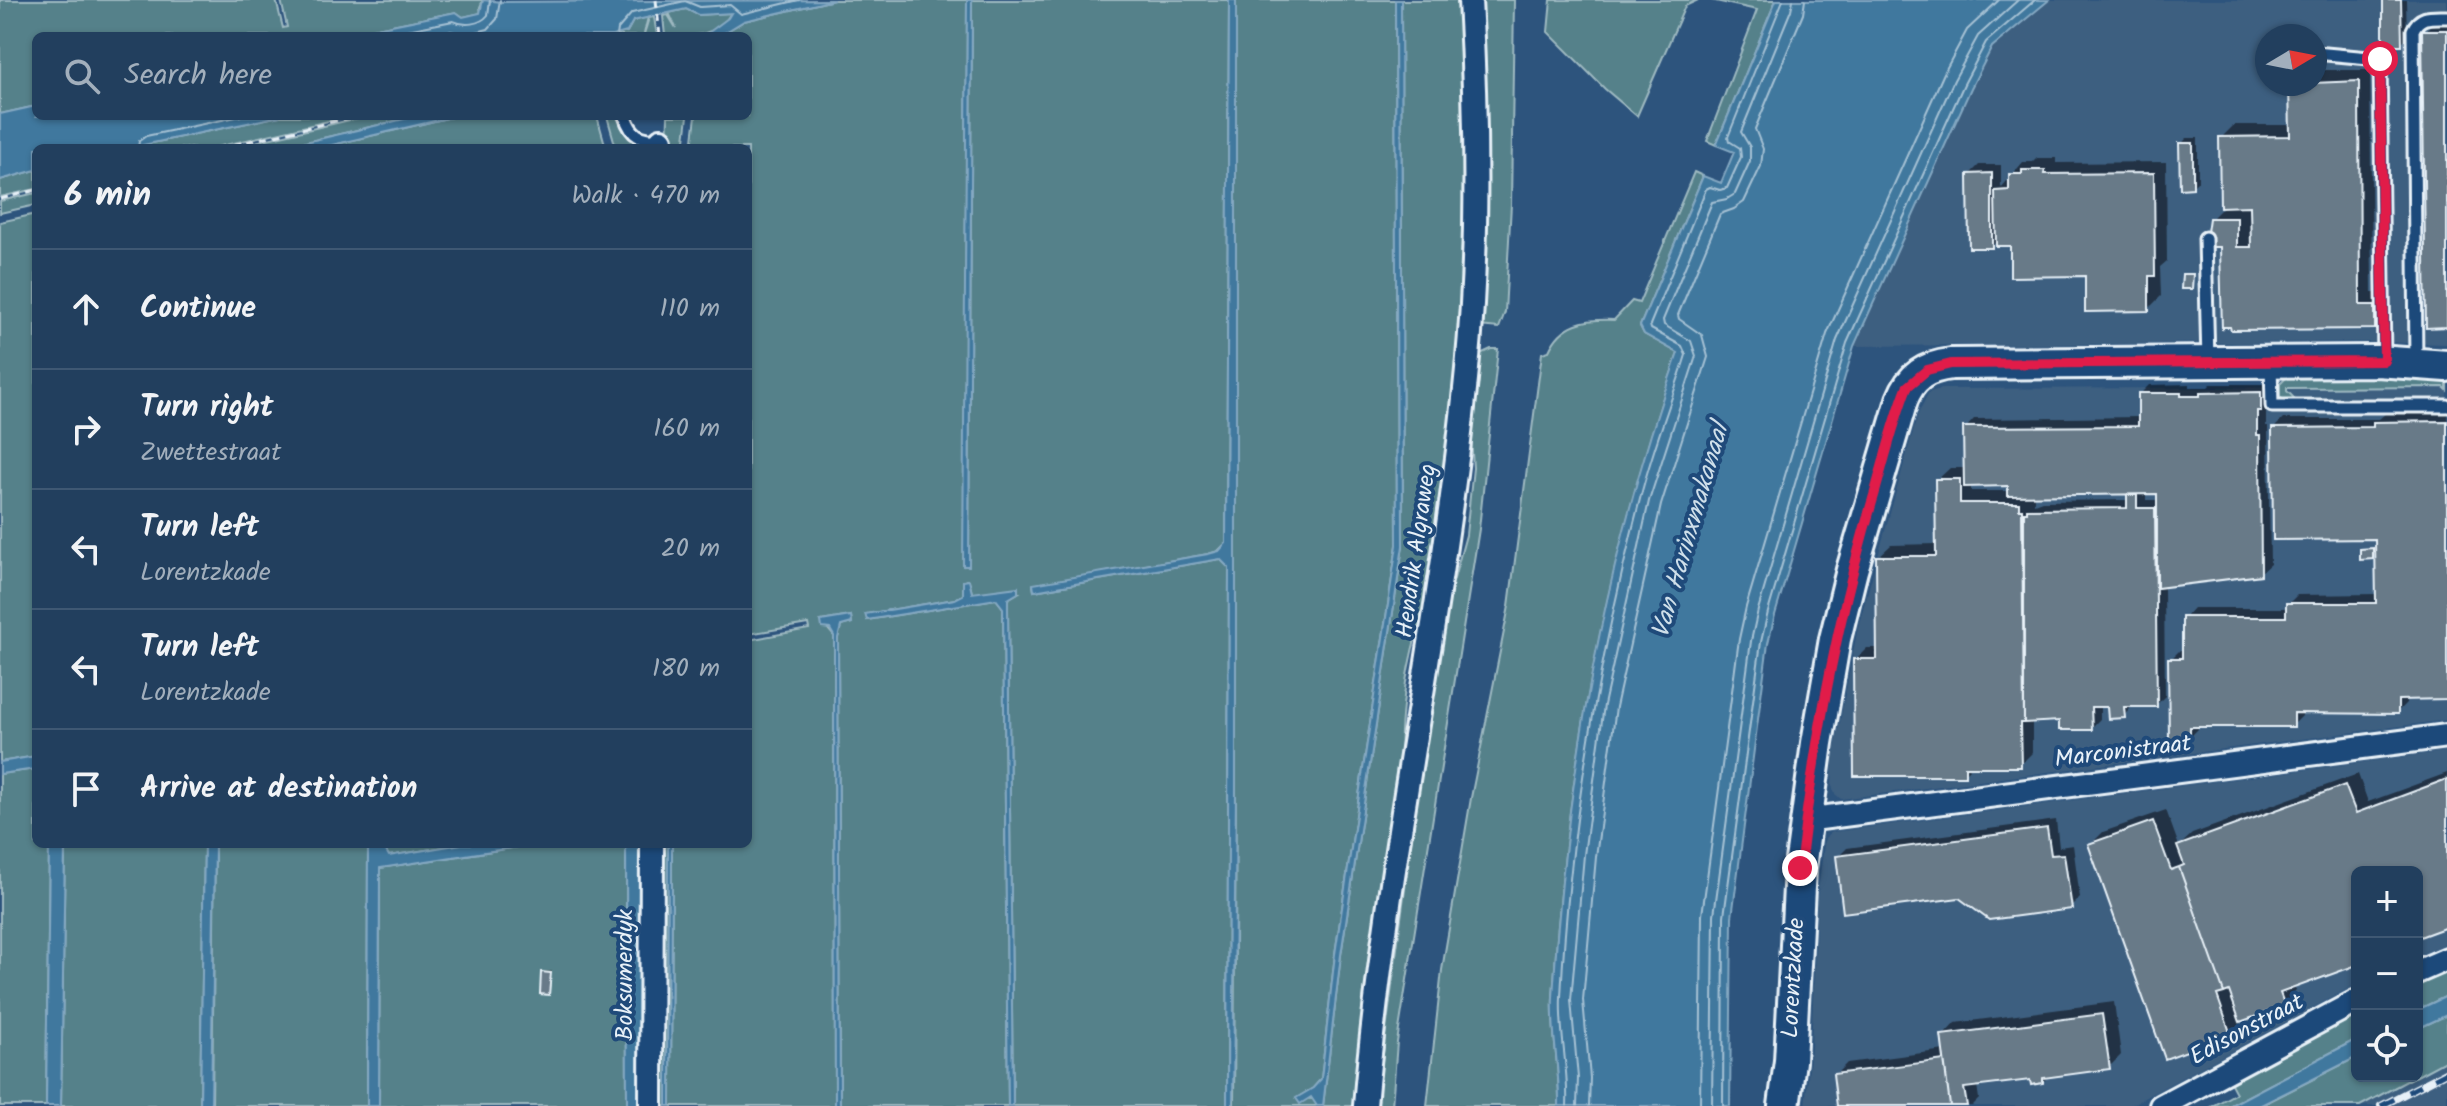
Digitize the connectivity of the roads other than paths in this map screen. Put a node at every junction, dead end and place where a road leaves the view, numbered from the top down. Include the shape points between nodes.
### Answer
1 (1470, 0) edge
2 (2447, 17) edge
3 (2327, 54) edge
4 (626, 120) edge
5 (661, 144) edge
6 (2205, 238) dead end
7 (2384, 361) junction
8 (2271, 362) junction
9 (2208, 363) junction
10 (2416, 363) junction
11 (2447, 366) edge
12 (2447, 406) edge
13 (2447, 736) edge
14 (1805, 820) junction
15 (652, 848) edge
16 (2447, 959) edge
17 (2423, 969) edge
18 (2351, 1004) edge
19 (651, 1106) edge
20 (1365, 1106) edge
21 (1784, 1106) edge
22 (2161, 1106) edge

1 - 20 street, Hendrik Algraweg via 1475,185 1467,366
2 - 10 lane via 2424,17 2413,30
3 - 7 lane via 2380,59
4 - 5 lane via 636,137
6 - 9 lane
7 - 8 street
7 - 10 street
8 - 9 street
8 - 12 lane via 2272,406
9 - 14 street, Lorentzkade via 1951,364 1916,376 1902,400 1838,625
10 - 11 street
13 - 14 street, Marconistraat
14 - 21 street, Lorentzkade
15 - 19 street, Boksumerdyk
16 - 17 street
18 - 22 street, Edisonstraat

